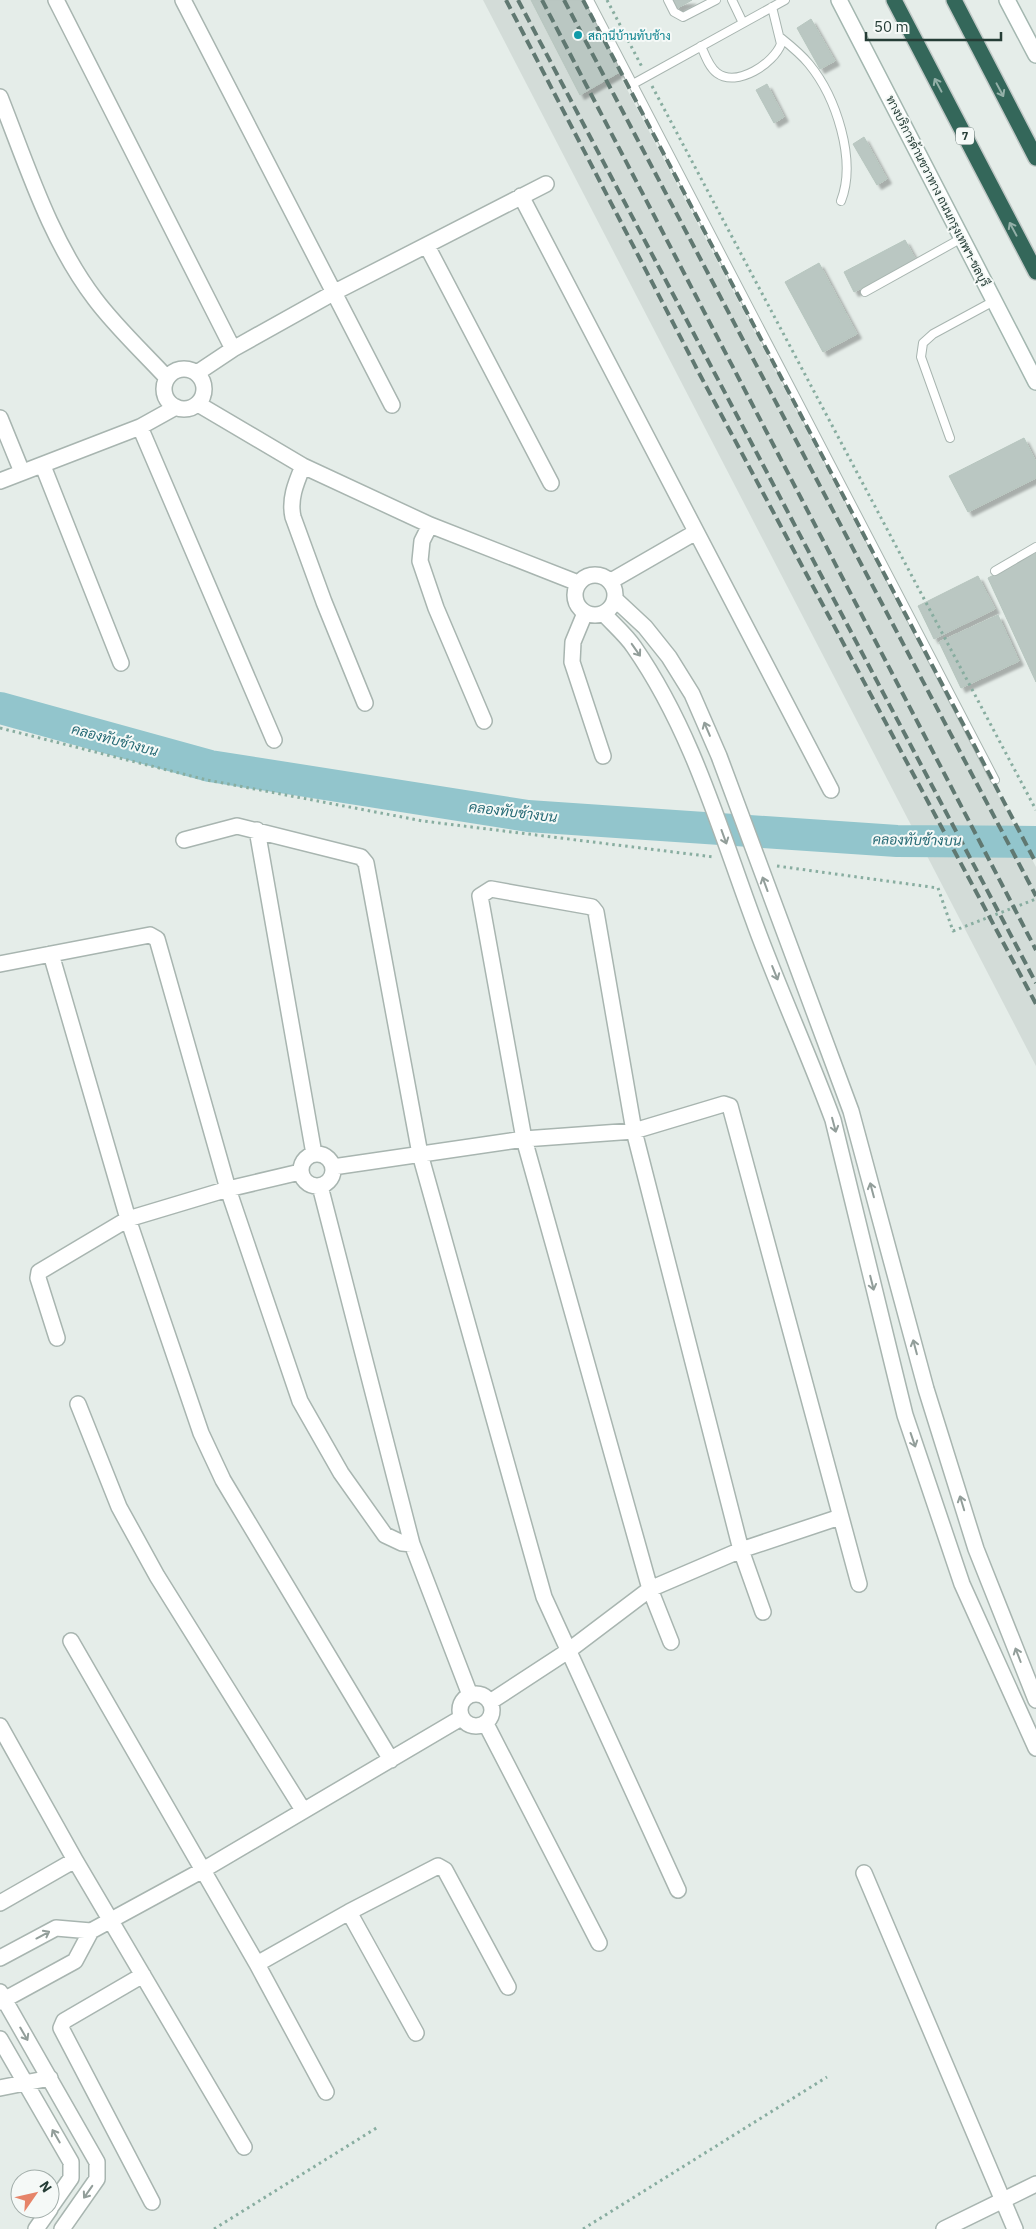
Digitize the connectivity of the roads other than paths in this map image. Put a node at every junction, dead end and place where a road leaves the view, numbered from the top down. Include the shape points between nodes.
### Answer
1 (56, 0) edge
2 (183, 0) edge
3 (589, 0) edge
4 (668, 0) edge
5 (716, 0) edge
6 (732, 0) edge
7 (785, 0) edge
8 (839, 0) edge
9 (894, 0) edge
10 (954, 0) edge
11 (1007, 0) edge
12 (772, 7) junction
13 (743, 23) junction
14 (781, 38) junction
15 (701, 46) junction
16 (1036, 55) edge
17 (633, 84) junction
18 (0, 97) edge
19 (1036, 158) edge
20 (546, 184) dead end
21 (521, 196) junction
22 (841, 201) dead end
23 (962, 238) junction
24 (427, 246) junction
25 (1036, 272) edge
26 (335, 292) junction
27 (864, 292) dead end
28 (994, 301) junction
29 (233, 349) junction
30 (197, 373) junction
31 (167, 378) junction
32 (1036, 382) edge
33 (198, 404) junction
34 (392, 406) dead end
35 (176, 407) junction
36 (0, 418) edge
37 (140, 427) junction
38 (950, 438) dead end
39 (43, 466) junction
40 (302, 466) junction
41 (22, 472) junction
42 (0, 481) edge
43 (551, 483) dead end
44 (430, 524) junction
45 (696, 532) junction
46 (1036, 547) edge
47 (995, 571) dead end
48 (611, 581) junction
49 (578, 583) junction
50 (616, 600) junction
51 (585, 613) junction
52 (604, 614) junction
53 (121, 663) dead end
54 (365, 703) dead end
55 (484, 721) dead end
56 (274, 740) dead end
57 (603, 756) dead end
58 (719, 756) junction
59 (697, 765) junction
60 (995, 780) dead end
61 (831, 790) dead end
62 (257, 830) junction
63 (184, 840) dead end
64 (51, 954) junction
65 (0, 964) edge
66 (836, 1071) junction
67 (816, 1074) junction
68 (634, 1131) junction
69 (524, 1139) junction
70 (314, 1154) junction
71 (420, 1154) junction
72 (333, 1167) junction
73 (300, 1172) junction
74 (320, 1186) junction
75 (228, 1189) junction
76 (128, 1219) junction
77 (56, 1338) dead end
78 (926, 1390) junction
79 (900, 1397) junction
80 (78, 1404) dead end
81 (840, 1517) junction
82 (412, 1544) junction
83 (741, 1550) junction
84 (859, 1584) dead end
85 (650, 1589) junction
86 (763, 1612) dead end
87 (71, 1641) dead end
88 (671, 1642) dead end
89 (568, 1651) junction
90 (470, 1695) junction
91 (1036, 1700) edge
92 (490, 1702) junction
93 (1036, 1707) edge
94 (1020, 1714) junction
95 (461, 1718) junction
96 (486, 1724) junction
97 (0, 1726) edge
98 (1036, 1748) edge
99 (391, 1760) junction
100 (303, 1810) junction
101 (75, 1860) junction
102 (203, 1870) junction
103 (864, 1873) dead end
104 (678, 1890) dead end
105 (0, 1903) edge
106 (349, 1912) junction
107 (109, 1919) junction
108 (91, 1931) junction
109 (598, 1943) dead end
110 (0, 1958) edge
111 (257, 1964) junction
112 (143, 1975) junction
113 (508, 1987) dead end
114 (2, 1998) edge
115 (416, 2032) dead end
116 (0, 2039) edge
117 (50, 2078) junction
118 (25, 2083) junction
119 (0, 2088) edge
120 (326, 2092) dead end
121 (244, 2147) dead end
122 (1036, 2184) edge
123 (60, 2195) edge
124 (1002, 2200) junction
125 (152, 2202) dead end
126 (62, 2229) edge
127 (944, 2229) edge
128 (1015, 2229) edge

1 - 29 street
2 - 26 street
3 - 17 lane
4 - 5 lane via 674,12 683,17
6 - 13 lane
7 - 12 lane
8 - 23 street, ทางบริการด้านขวาทาง ถนนกรุงเทพฯ-ชลบุรี
25 -> 9 highway, 7
10 -> 19 highway
11 - 16 street
12 - 13 lane
12 - 14 lane
13 - 15 lane
14 - 15 lane via 779,51 773,58 744,75 731,78 716,73
14 - 22 lane via 809,64 820,80 842,133 847,152 847,187
15 - 17 lane
17 - 60 lane
18 - 31 street via 48,218 71,261 95,299
20 - 21 street
21 - 24 street
21 - 45 street
23 - 27 lane
23 - 28 street, ทางบริการด้านขวาทาง ถนนกรุงเทพฯ-ชลบุรี
24 - 26 street
24 - 43 street
26 - 29 street
26 - 34 street
28 - 32 street, ทางบริการด้านขวาทาง ถนนกรุงเทพฯ-ชลบุรี
28 - 38 lane via 923,342 922,357
29 - 30 street
30 - 31 street via 187,368 175,370
30 - 33 street via 203,383 204,394
31 - 35 street via 164,389 168,400
33 - 35 street
33 - 40 street
35 - 37 street
36 - 41 street
37 - 39 street
37 - 56 street
39 - 41 street
39 - 53 street
40 - 44 street
40 - 54 street via 291,506 293,517
41 - 42 street
44 - 49 street
44 - 55 street via 422,541 420,561 436,608
45 - 48 street
45 - 61 street
46 - 47 lane
48 - 49 street via 600,574 588,575
48 - 50 street via 616,590
49 - 51 street via 574,594 577,605
50 - 52 street
58 -> 50 street via 692,694 670,657
51 - 52 street via 594,616
51 - 57 street via 573,642 572,662
52 -> 59 street via 633,646 656,681 676,716
58 - 59 street
66 -> 58 street
59 -> 67 street via 756,928
62 - 63 street via 237,826
62 - 70 street
62 - 71 street via 361,858 366,863
64 - 65 street
64 - 75 street via 150,936 157,939
64 - 76 street
66 - 67 street
78 -> 66 street via 851,1111
67 -> 79 street via 833,1120
68 - 69 street
68 - 69 street via 596,912 592,907 491,889 480,896
68 - 81 street via 724,1104 730,1106
68 - 83 street
69 - 71 street
69 - 85 street
70 - 72 street via 326,1156
70 - 73 street via 304,1160
71 - 72 street
71 - 89 street via 544,1598
72 - 74 street via 330,1179
73 - 74 street via 310,1185
73 - 75 street
74 - 82 street
75 - 76 street
75 - 82 street via 300,1401 341,1473 385,1535 392,1540
76 - 77 street via 39,1272
76 - 99 street via 201,1433 223,1480
78 - 79 street
91 -> 78 street via 976,1549
79 -> 94 street via 962,1584
80 - 100 street via 119,1507 157,1576
81 - 83 street
81 - 84 street
82 - 90 street
83 - 85 street
83 - 86 street
85 - 88 street
85 - 89 street
87 - 102 street
89 - 92 street
89 - 104 street
90 - 92 street via 480,1694
90 - 95 street via 460,1706
92 - 96 street via 492,1714
93 - 94 street
94 - 98 street
95 - 96 street via 474,1727
95 - 99 street
96 - 109 street
97 - 101 street
99 - 100 street
100 - 102 street
101 - 105 street
101 - 107 street
102 - 107 street
102 - 111 street
103 - 124 street
106 - 111 street
106 - 113 street via 438,1866 445,1870
106 - 115 street
107 - 108 street
107 - 112 street
110 -> 108 street via 56,1928
108 - 114 street via 75,1961
111 - 120 street
112 - 121 street
112 - 125 street via 64,2021 60,2028
114 -> 117 street
116 - 118 street
117 - 118 street
117 -> 126 street via 97,2162 98,2171 97,2180
118 - 119 street
123 -> 118 street via 72,2178 71,2162
122 - 124 street
124 - 127 street
124 - 128 street

